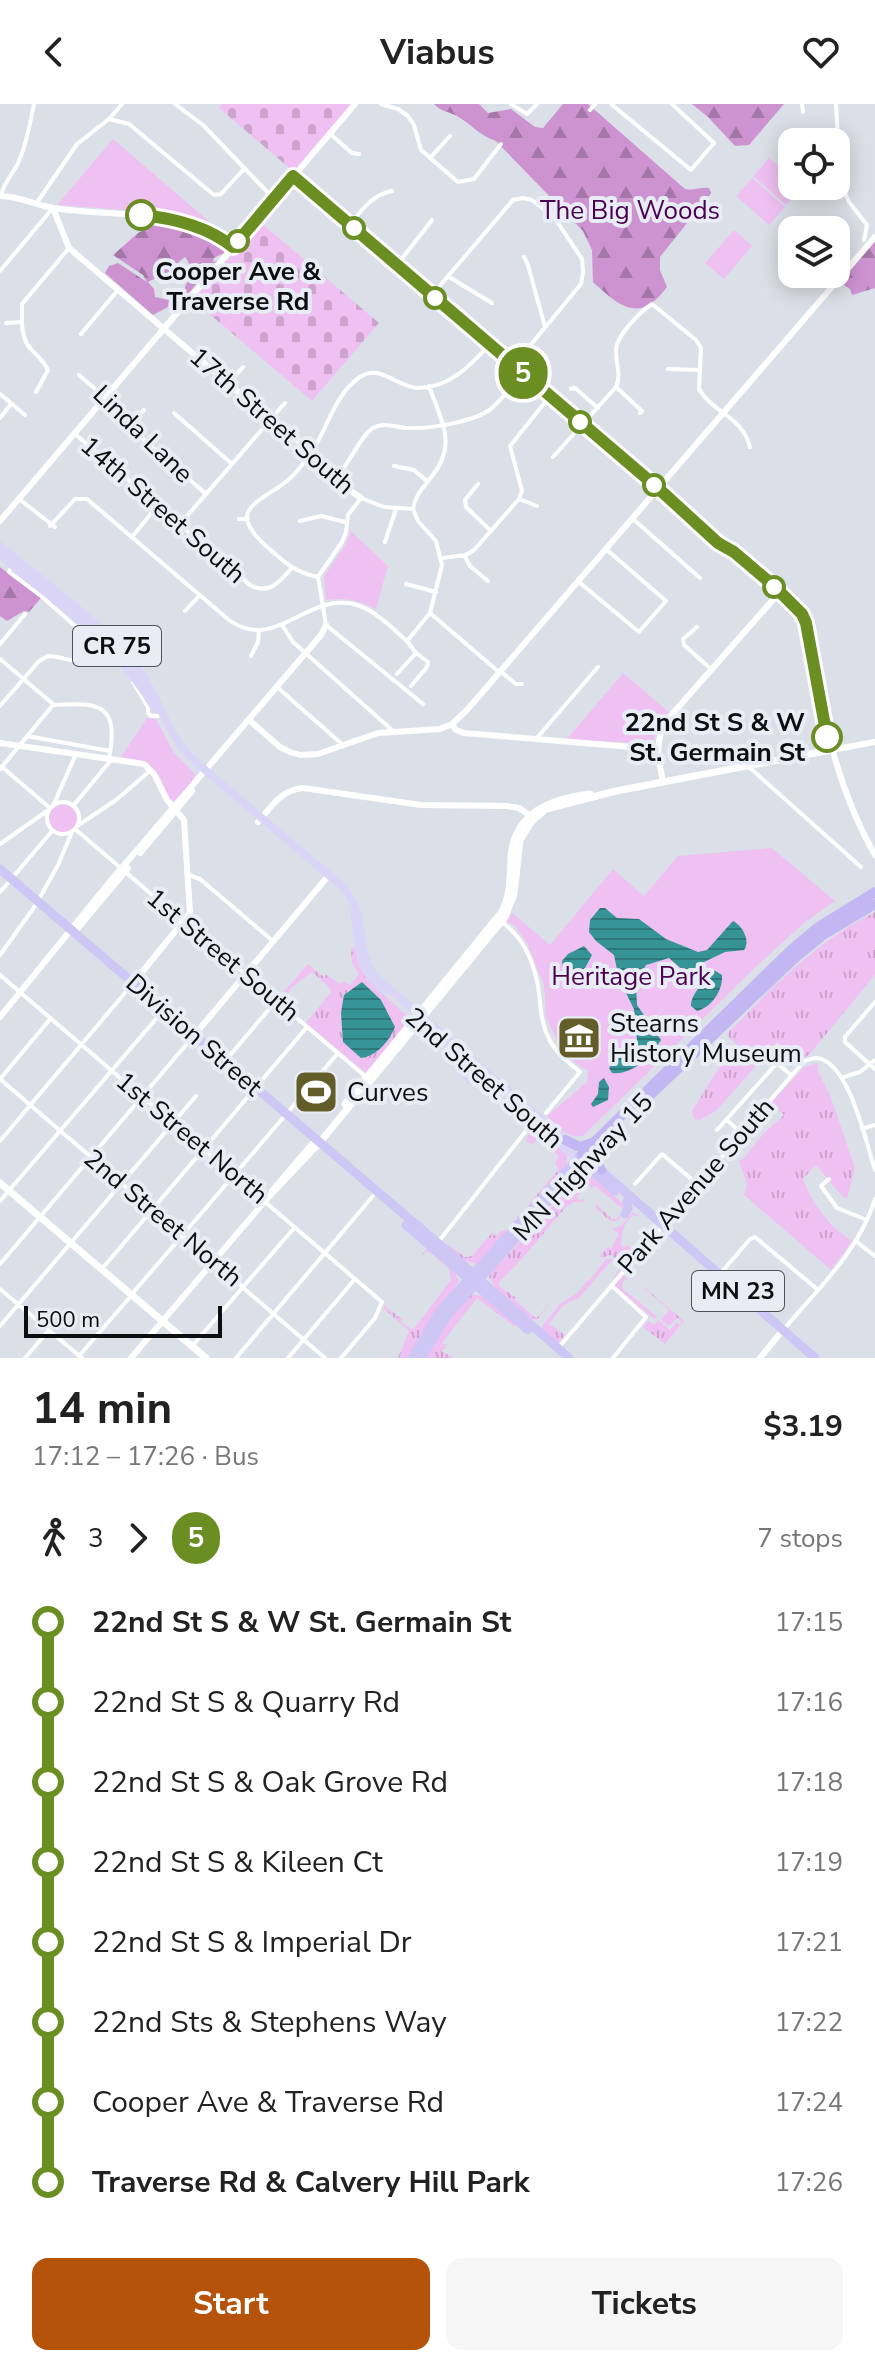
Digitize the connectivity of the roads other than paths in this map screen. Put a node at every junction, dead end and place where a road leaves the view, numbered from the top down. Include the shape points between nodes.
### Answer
1 (34, 104) edge
2 (122, 104) edge
3 (175, 104) edge
4 (355, 104) edge
5 (381, 104) edge
6 (511, 104) edge
7 (537, 104) edge
8 (595, 104) edge
9 (611, 104) edge
10 (672, 104) edge
11 (802, 104) edge
12 (836, 104) edge
13 (590, 110) dead end
14 (803, 112) dead end
15 (109, 119) junction
16 (329, 133) junction
17 (450, 136) dead end
18 (501, 144) dead end
19 (359, 154) dead end
20 (429, 159) junction
21 (244, 169) junction
22 (293, 176) junction
23 (392, 191) dead end
24 (0, 196) edge
25 (274, 199) junction
26 (36, 204) junction
27 (53, 208) junction
28 (432, 220) dead end
29 (350, 224) junction
30 (875, 237) edge
31 (864, 240) dead end
32 (233, 247) junction
33 (69, 248) junction
34 (524, 257) dead end
35 (397, 265) junction
36 (0, 271) edge
37 (449, 277) junction
38 (118, 289) junction
39 (432, 295) junction
40 (492, 303) dead end
41 (22, 322) junction
42 (6, 323) dead end
43 (545, 327) junction
44 (164, 328) junction
45 (81, 334) dead end
46 (490, 344) junction
47 (514, 365) junction
48 (243, 367) dead end
49 (668, 369) dead end
50 (699, 370) junction
51 (522, 373) junction
52 (79, 375) dead end
53 (228, 384) junction
54 (429, 386) junction
55 (616, 387) junction
56 (571, 389) dead end
57 (36, 392) dead end
58 (0, 394) edge
59 (106, 396) junction
60 (550, 396) junction
61 (285, 403) dead end
62 (12, 404) junction
63 (598, 408) junction
64 (144, 410) dead end
65 (174, 413) dead end
66 (640, 413) dead end
67 (725, 413) junction
68 (25, 415) dead end
69 (0, 418) edge
70 (270, 420) junction
71 (130, 423) junction
72 (441, 424) junction
73 (584, 424) junction
74 (74, 433) junction
75 (750, 447) dead end
76 (313, 450) junction
77 (553, 457) dead end
78 (232, 464) junction
79 (394, 466) dead end
80 (336, 478) junction
81 (428, 482) junction
82 (478, 484) dead end
83 (659, 489) junction
84 (206, 494) junction
85 (361, 498) junction
86 (19, 499) junction
87 (519, 499) junction
88 (158, 505) junction
89 (537, 506) dead end
90 (396, 509) junction
91 (413, 509) junction
92 (239, 519) dead end
93 (248, 519) junction
94 (633, 519) junction
95 (0, 521) edge
96 (300, 521) dead end
97 (345, 522) junction
98 (180, 524) junction
99 (491, 531) junction
100 (132, 537) junction
101 (385, 542) dead end
102 (0, 546) edge
103 (606, 549) junction
104 (464, 555) junction
105 (442, 558) junction
106 (5, 560) edge
107 (291, 569) junction
108 (318, 577) junction
109 (700, 578) dead end
110 (488, 581) dead end
111 (579, 582) junction
112 (406, 584) dead end
113 (436, 592) junction
114 (778, 594) junction
115 (200, 595) junction
116 (323, 604) junction
117 (185, 611) dead end
118 (430, 613) junction
119 (25, 614) dead end
120 (282, 625) junction
121 (326, 625) junction
122 (697, 627) dead end
123 (259, 631) junction
124 (407, 641) junction
125 (0, 644) edge
126 (101, 648) junction
127 (305, 653) junction
128 (416, 653) junction
129 (251, 656) dead end
130 (0, 659) edge
131 (598, 667) dead end
132 (712, 669) junction
133 (500, 672) junction
134 (397, 674) dead end
135 (23, 679) junction
136 (522, 684) dead end
137 (411, 686) dead end
138 (277, 687) junction
139 (423, 704) dead end
140 (53, 705) junction
141 (0, 706) edge
142 (158, 716) junction
143 (249, 720) junction
144 (452, 724) junction
145 (392, 731) junction
146 (27, 736) junction
147 (536, 739) junction
148 (875, 742) edge
149 (0, 743) edge
150 (19, 745) junction
151 (343, 745) junction
152 (656, 749) junction
153 (831, 750) junction
154 (110, 751) junction
155 (76, 754) junction
156 (110, 760) junction
157 (747, 765) junction
158 (1, 767) edge
159 (151, 770) junction
160 (204, 773) junction
161 (663, 782) junction
162 (73, 806) junction
163 (50, 808) junction
164 (175, 809) junction
165 (532, 817) junction
166 (260, 820) junction
167 (74, 829) junction
168 (52, 831) junction
169 (0, 844) edge
170 (875, 855) edge
171 (861, 867) dead end
172 (0, 869) edge
173 (123, 870) junction
174 (189, 875) junction
175 (327, 877) junction
176 (6, 879) edge
177 (0, 892) edge
178 (875, 892) edge
179 (36, 904) junction
180 (875, 904) edge
181 (185, 922) junction
182 (502, 922) junction
183 (71, 933) junction
184 (274, 942) junction
185 (0, 955) edge
186 (0, 975) edge
187 (246, 975) junction
188 (132, 985) junction
189 (21, 992) junction
190 (276, 1001) junction
191 (875, 1002) edge
192 (161, 1013) junction
193 (0, 1017) edge
194 (51, 1018) junction
195 (419, 1019) junction
196 (307, 1027) junction
197 (193, 1037) junction
198 (82, 1044) junction
199 (338, 1053) junction
200 (785, 1054) dead end
201 (225, 1061) junction
202 (777, 1063) junction
203 (874, 1065) edge
204 (112, 1070) junction
205 (478, 1070) junction
206 (791, 1075) junction
207 (844, 1077) junction
208 (0, 1079) edge
209 (369, 1080) junction
210 (254, 1090) junction
211 (143, 1096) junction
212 (196, 1096) dead end
213 (30, 1105) junction
214 (546, 1113) junction
215 (285, 1116) junction
216 (535, 1118) junction
217 (726, 1120) junction
218 (173, 1122) junction
219 (875, 1125) edge
220 (544, 1126) junction
221 (717, 1130) dead end
222 (862, 1130) junction
223 (60, 1131) junction
224 (526, 1131) junction
225 (556, 1132) junction
226 (740, 1132) junction
227 (565, 1140) junction
228 (0, 1141) edge
229 (316, 1143) junction
230 (596, 1145) junction
231 (204, 1148) junction
232 (91, 1157) junction
233 (580, 1157) junction
234 (874, 1166) edge
235 (597, 1171) junction
236 (234, 1174) junction
237 (567, 1175) junction
238 (829, 1179) dead end
239 (0, 1183) edge
240 (122, 1183) junction
241 (697, 1183) junction
242 (635, 1184) dead end
243 (9, 1191) junction
244 (373, 1196) junction
245 (0, 1201) edge
246 (265, 1201) junction
247 (627, 1201) junction
248 (874, 1203) edge
249 (152, 1209) junction
250 (638, 1211) junction
251 (40, 1217) junction
252 (867, 1220) junction
253 (660, 1226) junction
254 (295, 1227) junction
255 (183, 1234) junction
256 (856, 1241) junction
257 (438, 1243) junction
258 (70, 1244) junction
259 (326, 1253) junction
260 (874, 1254) edge
261 (443, 1256) junction
262 (454, 1257) junction
263 (493, 1258) junction
264 (213, 1261) junction
265 (0, 1264) edge
266 (101, 1270) junction
267 (719, 1275) junction
268 (355, 1279) junction
269 (474, 1279) junction
270 (611, 1285) junction
271 (244, 1287) junction
272 (0, 1289) edge
273 (817, 1290) junction
274 (467, 1293) junction
275 (131, 1295) junction
276 (453, 1297) junction
277 (490, 1297) junction
278 (19, 1304) junction
279 (509, 1305) junction
280 (274, 1313) junction
281 (162, 1322) junction
282 (0, 1326) edge
283 (49, 1330) junction
284 (782, 1332) junction
285 (304, 1340) junction
286 (192, 1346) junction
287 (559, 1353) edge
288 (79, 1357) edge
289 (25, 1358) edge
290 (131, 1358) edge
291 (199, 1358) edge
292 (206, 1358) edge
293 (236, 1358) edge
294 (288, 1358) edge
295 (325, 1358) edge
296 (341, 1358) edge
297 (412, 1358) edge
298 (421, 1358) edge
299 (569, 1358) edge
300 (613, 1358) edge
301 (760, 1358) edge
302 (807, 1358) edge
303 (815, 1358) edge

1 - 24 street via 24,149
2 - 15 street
3 - 21 street
4 - 16 street
5 - 20 street via 408,116
6 - 7 street via 528,114
8 - 13 street
9 - 10 street via 687,169 694,168 713,145 712,138
11 - 14 street
12 - 31 street via 840,175 849,202 867,225
15 - 21 street via 129,124 214,195
15 - 26 street via 77,144
16 - 19 street
16 - 22 street
17 - 20 street
18 - 20 street via 465,185
21 - 25 street
22 - 25 street
22 - 29 street
23 - 29 street via 368,202
24 - 26 street
25 - 32 street
26 - 27 street
27 - 32 street via 164,217 218,235
27 - 33 street, 17th Street South
27 - 36 street
28 - 35 street
29 - 35 street
30 - 67 street
32 - 44 street
33 - 38 street, 17th Street South
33 - 41 street via 22,304
34 - 43 street
35 - 39 street
37 - 39 street
37 - 40 street
37 - 43 street via 513,200 532,200 554,217 582,259 581,284
38 - 44 street, 17th Street South
38 - 45 street
39 - 46 street
41 - 42 street
41 - 57 street via 24,340 48,370
43 - 47 street
44 - 53 street, 17th Street South
44 - 59 street
46 - 47 street
46 - 54 street via 468,369
47 - 51 street
48 - 53 street
49 - 50 street
50 - 55 street via 701,348 696,340 656,305 649,305 619,339
50 - 67 street via 702,394
51 - 60 street
51 - 72 street via 482,415
52 - 59 street, Linda Lane
53 - 70 street, 17th Street South
54 - 72 street
54 - 76 street via 417,388 372,372 361,377 336,404
55 - 63 street
55 - 66 street
56 - 63 street
58 - 62 street
59 - 71 street, Linda Lane
59 - 74 street
60 - 73 street
60 - 87 street via 510,446 522,491
61 - 70 street
62 - 68 street
62 - 69 street
63 - 73 street
64 - 71 street
65 - 78 street
67 - 75 street via 746,433
67 - 83 street
70 - 76 street, 17th Street South
70 - 78 street
71 - 84 street, Linda Lane
72 - 80 street via 419,429 378,426 365,435
72 - 81 street via 447,447
73 - 77 street
73 - 83 street
74 - 86 street
74 - 88 street, 14th Street South
76 - 80 street, 17th Street South
76 - 93 street via 286,481 257,499
78 - 84 street
79 - 81 street via 414,470
80 - 85 street, 17th Street South
81 - 91 street
82 - 99 street via 465,500 466,507
83 - 94 street
83 - 114 street
84 - 98 street
85 - 90 street
85 - 97 street
86 - 95 street
86 - 100 street via 53,526 70,502 83,498
87 - 89 street
87 - 99 street
88 - 98 street, 14th Street South
88 - 100 street
90 - 91 street
90 - 101 street
91 - 105 street
92 - 93 street
93 - 107 street via 255,536
94 - 103 street
94 - 109 street
96 - 97 street via 321,516
97 - 108 street via 342,542
98 - 107 street, 14th Street South via 258,589 276,586
99 - 104 street
100 - 115 street
102 - 160 main road, CR 75 via 123,652 150,687 181,748
103 - 111 street
103 - 111 street via 666,601 639,632
104 - 105 street
104 - 110 street
105 - 113 street
106 - 126 street via 9,572
106 - 142 main road, CR 75 via 110,647
107 - 108 street
108 - 116 street
111 - 133 street
112 - 113 street
113 - 118 street
114 - 132 street
114 - 153 street via 806,623
115 - 117 street
115 - 123 street via 236,625
116 - 120 street
116 - 121 street
116 - 124 street via 359,605
118 - 124 street
118 - 133 street
119 - 125 street
120 - 123 street
120 - 127 street
121 - 127 street
121 - 139 street
122 - 132 street via 683,639 684,645
123 - 129 street
124 - 128 street
126 - 135 street via 81,663 48,656
126 - 142 street via 134,684 148,713
127 - 138 street
127 - 145 street
128 - 134 street
128 - 137 street via 428,665
130 - 135 street
131 - 147 street
132 - 152 street via 667,720
133 - 136 street
133 - 144 street
135 - 140 street
135 - 141 street
138 - 143 street
138 - 151 street
140 - 146 street
140 - 154 street via 88,703 106,712 113,725
142 - 160 main road, CR 75 via 176,750
143 - 151 street via 280,747 300,755
143 - 160 street
144 - 145 street via 429,731
144 - 147 street via 464,733
145 - 151 street
146 - 150 street
146 - 154 street
147 - 152 street
148 - 153 street
149 - 150 street
150 - 155 street
150 - 158 street
152 - 161 street
153 - 157 main road
153 - 170 street
154 - 156 street
155 - 156 street
155 - 163 street
156 - 159 street via 144,764
156 - 162 street
157 - 161 main road
157 - 171 street
158 - 163 street
159 - 164 street
159 - 167 street
160 - 164 street
160 - 166 main road, 2nd Street South / CR 75
161 - 165 main road via 555,806
162 - 163 street via 63,802
162 - 167 street via 79,815
163 - 168 street via 47,821
163 - 169 street
164 - 173 street
164 - 174 street via 184,820
165 - 166 street via 507,806 421,805 303,788 290,789
165 - 182 main road via 519,843 513,901
165 - 195 main road via 513,844 503,910
166 - 175 main road, 2nd Street South / CR 75
167 - 168 street via 62,835
167 - 173 street, 1st Street South
167 - 179 street
168 - 176 street
172 - 176 highway, Division Street
173 - 181 street, 1st Street South
173 - 183 street
174 - 181 street via 191,910
174 - 184 street
175 - 184 street
175 - 195 main road, 2nd Street South / CR 75 via 353,911 364,970
176 - 177 street
176 - 179 highway, Division Street
178 - 230 highway, MN Highway 15 via 792,949 636,1099
179 - 183 highway, Division Street
179 - 185 street
180 - 230 highway, MN Highway 15 via 797,956
181 - 187 street, 1st Street South
181 - 188 street
182 - 195 main road
182 - 214 street via 522,941 550,1041 580,1072
183 - 188 highway, Division Street
183 - 189 street
184 - 187 street
186 - 189 street, 1st Street North
187 - 190 street, 1st Street South
187 - 197 street
188 - 192 highway, Division Street
188 - 197 highway, Division Street
188 - 198 street
189 - 193 street
189 - 194 street, 1st Street North
190 - 196 street, 1st Street South
190 - 201 street
191 - 203 street via 845,1037
192 - 197 highway, Division Street
192 - 204 street
194 - 198 street, 1st Street North
194 - 208 street
195 - 205 main road, 2nd Street South / CR 75
195 - 209 main road
196 - 199 street, 1st Street South
196 - 210 street
197 - 201 highway, Division Street
197 - 210 highway, Division Street
197 - 211 street
198 - 204 street, 1st Street North
198 - 213 street
199 - 209 street, 1st Street South
199 - 215 street
200 - 202 street
201 - 210 highway, Division Street
202 - 206 street
202 - 217 street
203 - 207 street
204 - 211 street, 1st Street North
204 - 223 street
205 - 216 main road, 2nd Street South / CR 75
205 - 216 main road, 2nd Street South / CR 75
206 - 207 street, Park Avenue South via 804,1061 816,1058
206 - 226 street, Park Avenue South
207 - 222 street
208 - 213 street, 2nd Street North
209 - 229 main road
210 - 215 highway, Division Street
210 - 231 street
211 - 218 street, 1st Street North
211 - 232 street
212 - 218 street
213 - 223 street, 2nd Street North
213 - 228 street
214 - 216 main road
214 - 220 main road
215 - 229 highway, Division Street
215 - 236 street
216 - 220 main road, 2nd Street South / CR 75
216 - 224 street
216 - 225 street
217 - 221 street
217 - 226 street
218 - 231 street, 1st Street North
218 - 240 street
219 - 222 street
220 - 224 main road
220 - 225 main road, 2nd Street South / CR 75
220 - 233 main road, 2nd Street South / CR 75
222 - 234 street
223 - 232 street, 2nd Street North
223 - 243 street
224 - 257 street
225 - 227 main road, 2nd Street South / CR 75
226 - 241 street, Park Avenue South
227 - 230 highway via 580,1147
227 - 233 main road, 2nd Street South / CR 75
229 - 244 highway, Division Street
229 - 246 street
229 - 257 highway, Division Street
230 - 233 highway, MN Highway 15
230 - 235 highway
231 - 236 street, 1st Street North
231 - 249 street
232 - 240 street, 2nd Street North
232 - 251 street
233 - 235 highway, MN 23
233 - 237 highway, MN Highway 15
233 - 237 highway
235 - 237 highway
235 - 247 highway, MN 23
235 - 253 highway, MN 23
236 - 246 street, 1st Street North
236 - 255 street
237 - 263 highway, MN Highway 15
238 - 252 street via 821,1186 834,1205
239 - 243 main road
240 - 249 street, 2nd Street North
240 - 258 street
241 - 242 street via 662,1154
241 - 253 street, Park Avenue South
243 - 245 street
243 - 251 main road
244 - 259 street
244 - 261 highway, Division Street
246 - 254 street, 1st Street North
246 - 264 street
247 - 250 highway, MN 23
247 - 250 highway via 626,1215
248 - 252 street
249 - 255 street, 2nd Street North
249 - 266 street
250 - 253 highway, MN 23
251 - 258 main road
251 - 265 street
252 - 256 street
253 - 267 highway, MN 23
253 - 270 street, Park Avenue South
253 - 284 highway, MN 23
254 - 259 street, 1st Street North
254 - 271 street
255 - 264 street, 2nd Street North
255 - 275 street
256 - 260 street
256 - 273 street
257 - 262 highway, Division Street
258 - 266 main road
258 - 278 street
259 - 268 street, 1st Street North
259 - 280 street
261 - 269 highway, Division Street
261 - 276 highway via 461,1278
262 - 263 highway via 472,1266
262 - 269 highway, Division Street
263 - 269 highway, MN Highway 15
263 - 279 highway via 488,1281
264 - 271 street, 2nd Street North
264 - 281 street
266 - 275 main road
267 - 273 street via 755,1237
267 - 284 highway, MN 23
268 - 285 street
268 - 296 street, 1st Street North via 382,1303
269 - 274 highway, MN Highway 15
269 - 276 highway, MN Highway 15
269 - 277 highway, Division Street
269 - 279 highway, Division Street
270 - 287 street, Park Avenue South
270 - 300 street via 646,1317
271 - 280 street, 2nd Street North
271 - 286 street
272 - 278 street
273 - 284 street
274 - 277 highway
274 - 298 highway, MN Highway 15
275 - 281 main road
275 - 288 street
276 - 297 highway, MN Highway 15
277 - 287 highway, Division Street
278 - 282 street
278 - 283 street
279 - 287 highway, Division Street
280 - 285 street, 2nd Street North
280 - 293 street
281 - 286 main road
281 - 290 street
281 - 291 main road
283 - 288 street
283 - 289 street
284 - 301 street
284 - 302 highway, MN 23
284 - 303 highway, MN 23
285 - 294 street
285 - 295 street, 2nd Street North
286 - 292 main road
287 - 299 highway, Division Street

